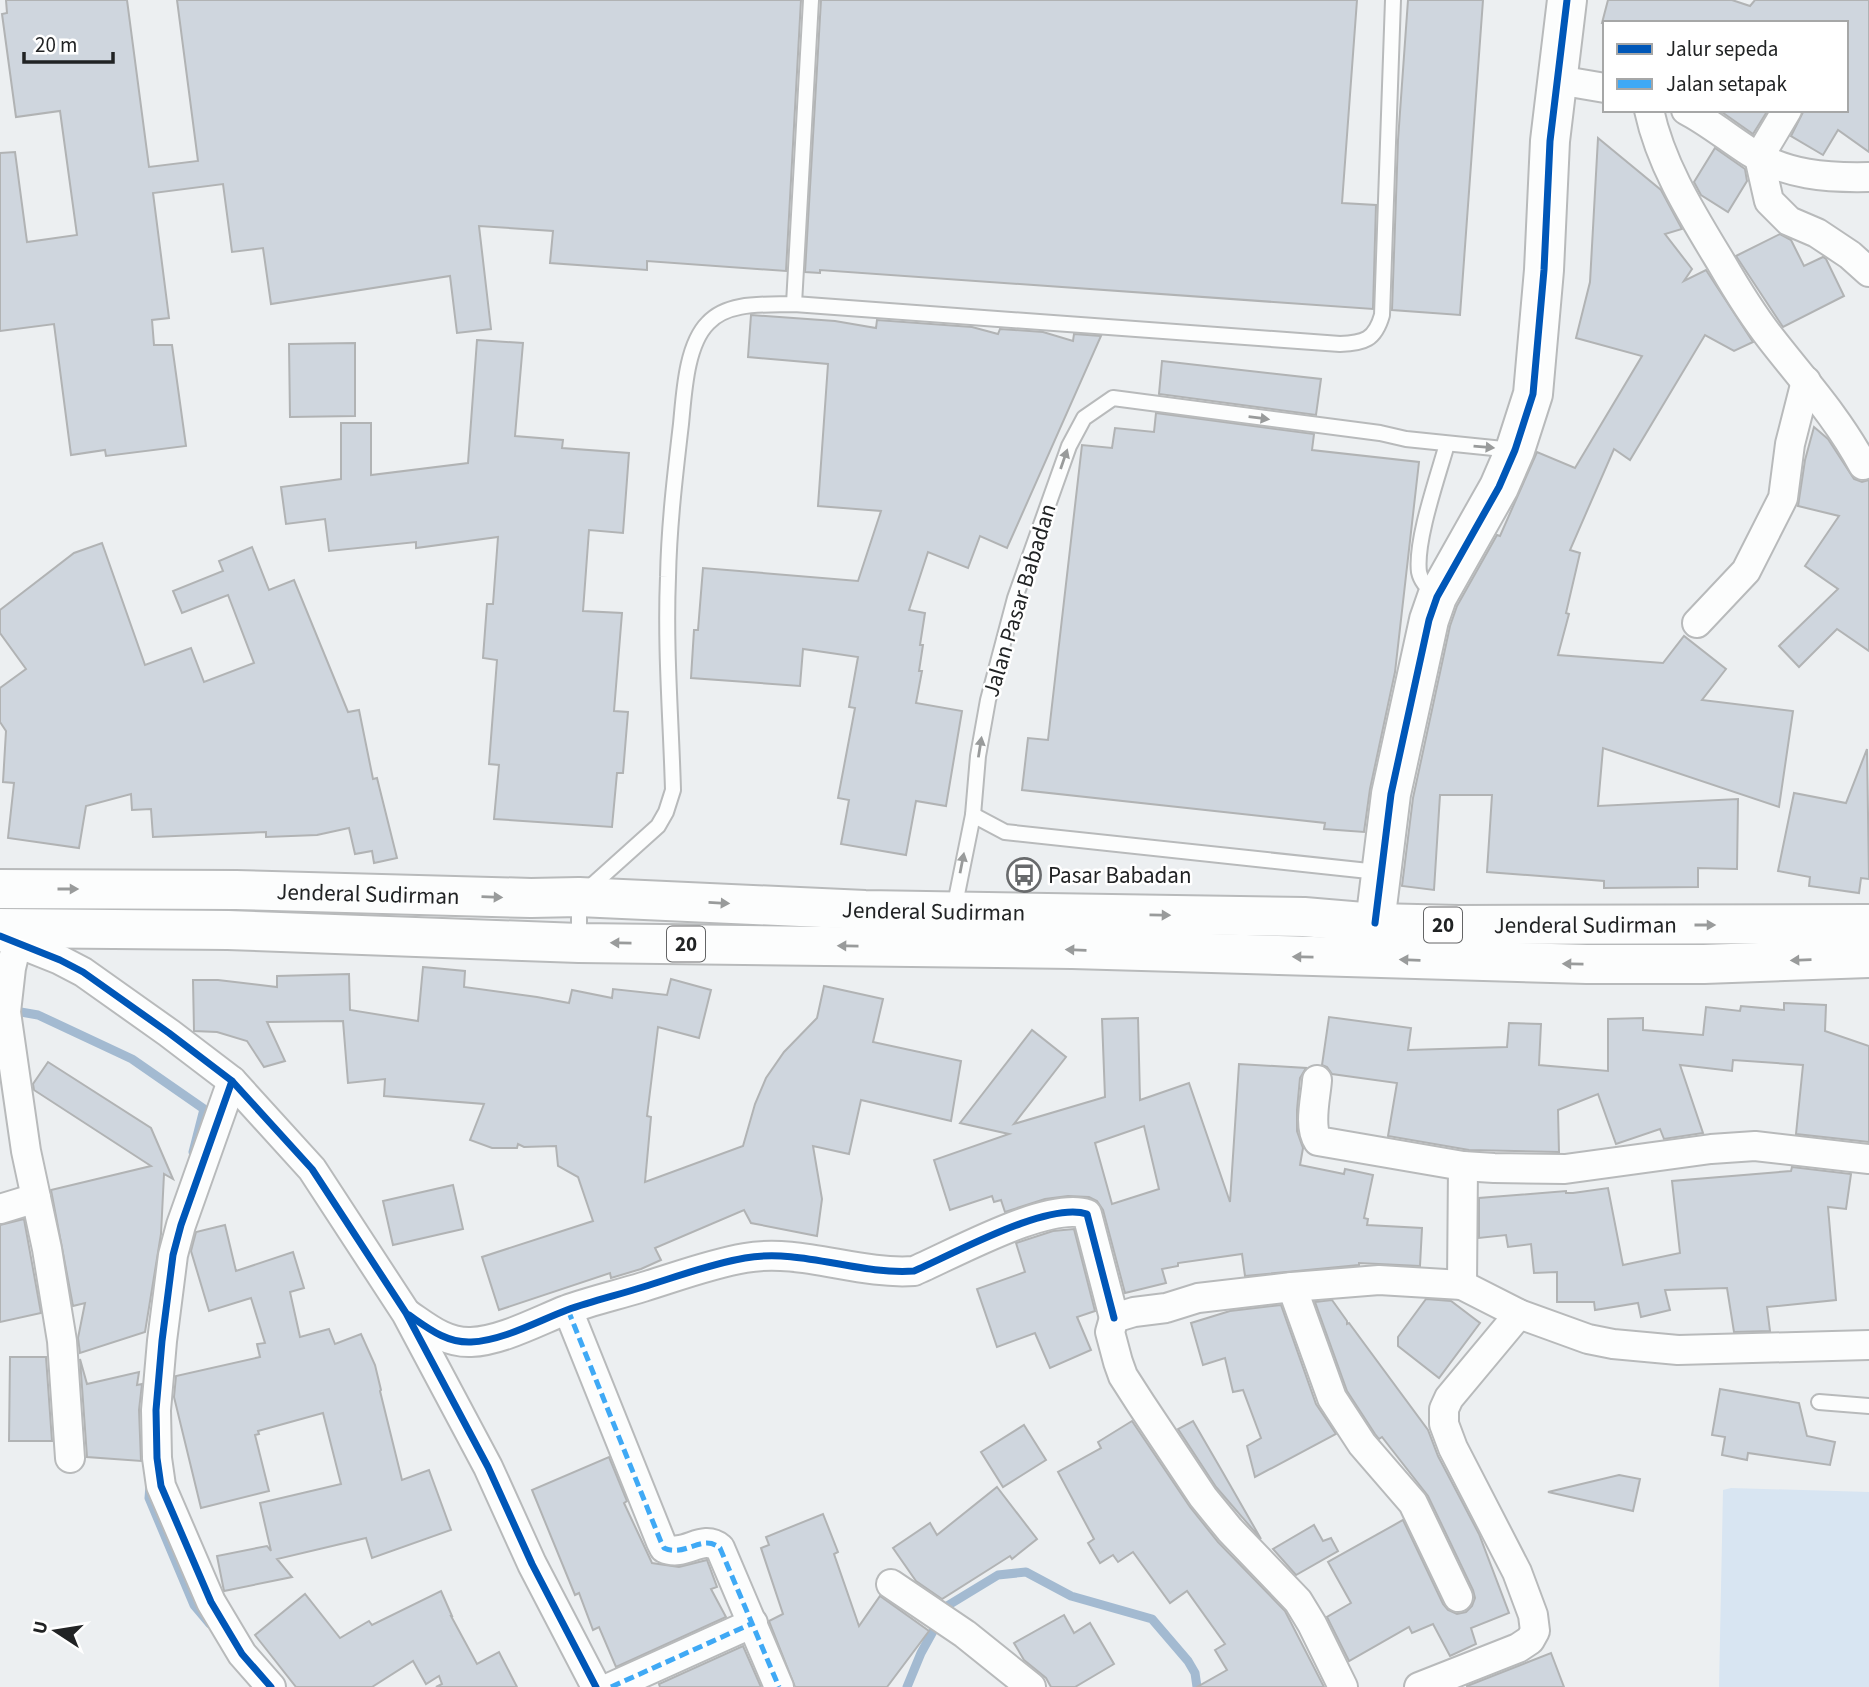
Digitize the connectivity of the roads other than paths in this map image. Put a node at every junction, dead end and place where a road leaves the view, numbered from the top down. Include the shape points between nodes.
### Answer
1 (811, 0) edge
2 (1393, 0) edge
3 (1567, 0) edge
4 (1558, 80) junction
5 (1603, 88) edge
6 (1649, 112) edge
7 (1690, 112) edge
8 (1786, 112) edge
9 (1759, 157) junction
10 (1869, 177) edge
11 (1869, 272) edge
12 (794, 304) junction
13 (1806, 381) junction
14 (1447, 444) junction
15 (1515, 450) junction
16 (1863, 465) dead end
17 (1437, 597) junction
18 (1697, 623) dead end
19 (974, 815) junction
20 (1380, 872) junction
21 (0, 889) edge
22 (579, 897) junction
23 (953, 911) junction
24 (1374, 923) junction
25 (1869, 924) edge
26 (6, 936) edge
27 (579, 943) junction
28 (1869, 958) edge
29 (1317, 1080) dead end
30 (232, 1081) junction
31 (1869, 1159) edge
32 (1463, 1166) junction
33 (36, 1198) junction
34 (0, 1209) edge
35 (1462, 1285) junction
36 (1292, 1287) junction
37 (568, 1310) junction
38 (406, 1313) junction
39 (1520, 1314) junction
40 (1114, 1318) junction
41 (1869, 1345) edge
42 (1819, 1402) dead end
43 (1869, 1406) edge
44 (70, 1458) dead end
45 (891, 1584) dead end
46 (1458, 1597) dead end
47 (753, 1623) junction
48 (271, 1687) edge
49 (596, 1687) edge
50 (611, 1687) edge
51 (779, 1687) edge
52 (1031, 1687) edge
53 (1343, 1687) edge
54 (1419, 1687) edge

1 - 12 lane
2 - 12 lane via 1382,315 1379,327 1366,341 1340,344
3 - 4 main road
4 - 5 street
4 - 15 main road via 1536,374
6 - 13 street via 1674,180 1705,236 1770,338
7 - 9 street
8 - 9 street
9 - 10 street via 1802,174
9 - 11 street via 1769,201 1782,215 1839,247
12 - 22 lane via 723,312 707,323 695,343 685,383 667,579 673,790 658,826
13 - 16 street via 1846,433
13 - 18 street via 1790,444 1783,498 1746,571
14 -> 15 lane, Jalan Pasar Babadan
14 - 17 lane via 1419,559 1424,585
19 -> 14 lane, Jalan Pasar Babadan via 978,756 1000,650 1069,446 1084,418 1113,398
15 - 17 main road via 1484,516
17 - 20 main road via 1394,781
19 - 20 lane via 1005,832
23 -> 19 lane, Jalan Pasar Babadan
20 - 24 main road
21 -> 22 main road, Jenderal Sudirman / 20
22 -> 23 main road, Jenderal Sudirman / 20
22 - 27 lane
23 -> 24 main road, Jenderal Sudirman / 20 via 1304,917
24 -> 25 main road, Jenderal Sudirman / 20
26 - 27 main road, Jenderal Sudirman / 20 via 228,930
26 - 30 street via 83,972
26 - 33 street via 11,968 6,1012
28 -> 27 main road, Jenderal Sudirman / 20 via 1587,964 1072,949
29 - 32 street via 1313,1128 1318,1141
30 - 38 street via 312,1169
30 - 48 street via 173,1255 156,1410 157,1458 161,1486 211,1602 242,1654
31 - 32 street via 1755,1146 1564,1169
32 - 35 street
33 - 34 street
33 - 44 street via 62,1340
35 - 36 street via 1379,1280
35 - 39 street
36 - 40 street via 1198,1298
36 - 46 street via 1332,1398 1362,1444 1413,1503
37 - 38 street via 471,1342 440,1336
37 - 40 street via 746,1258 767,1256 914,1271 1034,1218 1079,1211 1087,1214
37 - 47 street via 660,1542 676,1552 708,1542 720,1548
38 - 49 street via 488,1466
39 - 41 street via 1588,1339 1642,1348
39 - 54 street via 1449,1398 1444,1424 1517,1572 1535,1631 1518,1648
40 - 53 street via 1110,1332 1129,1385 1203,1497 1298,1601
42 - 43 lane
45 - 52 street via 965,1634
47 - 50 street
47 - 51 street

